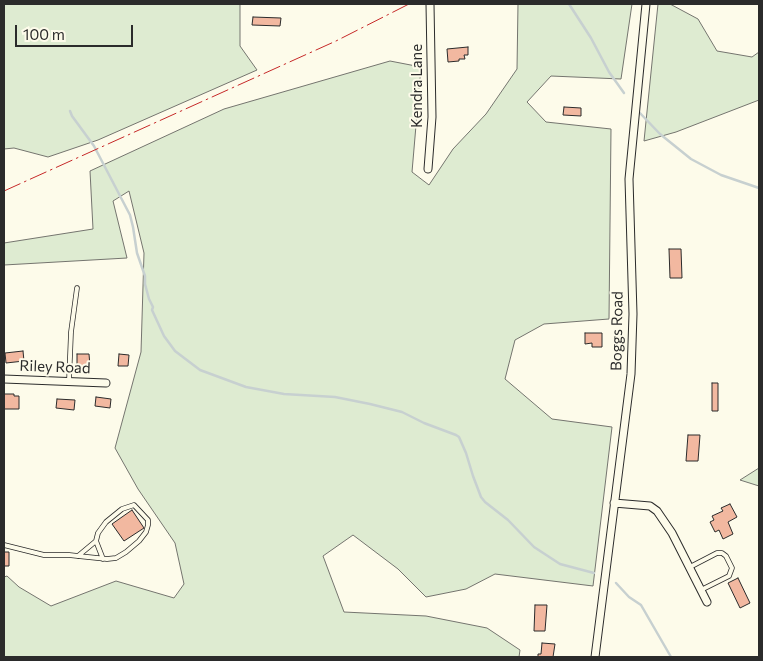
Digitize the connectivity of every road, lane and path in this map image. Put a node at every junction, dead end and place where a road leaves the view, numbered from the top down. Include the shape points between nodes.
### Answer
1 (430, 4) edge
2 (646, 4) edge
3 (428, 169) dead end
4 (77, 288) dead end
5 (4, 379) edge
6 (68, 381) junction
7 (106, 383) dead end
8 (614, 503) junction
9 (96, 540) junction
10 (4, 545) edge
11 (78, 556) junction
12 (103, 559) junction
13 (690, 567) junction
14 (702, 590) junction
15 (707, 602) dead end
16 (595, 657) edge

1 - 3 street, Kendra Lane via 432,117
2 - 8 street, Boggs Road via 629,179 633,314 631,374
4 - 6 lane
5 - 6 street, Riley Road
6 - 7 street, Riley Road
8 - 13 street via 650,506 657,511
8 - 16 street, Boggs Road
9 - 11 lane
9 - 12 lane
9 - 12 lane via 106,522 122,509 137,507 148,520 146,532 126,552 116,558
10 - 11 lane via 44,555
11 - 12 lane
13 - 14 street
13 - 14 lane via 717,553 726,556 732,568 729,576
14 - 15 street

